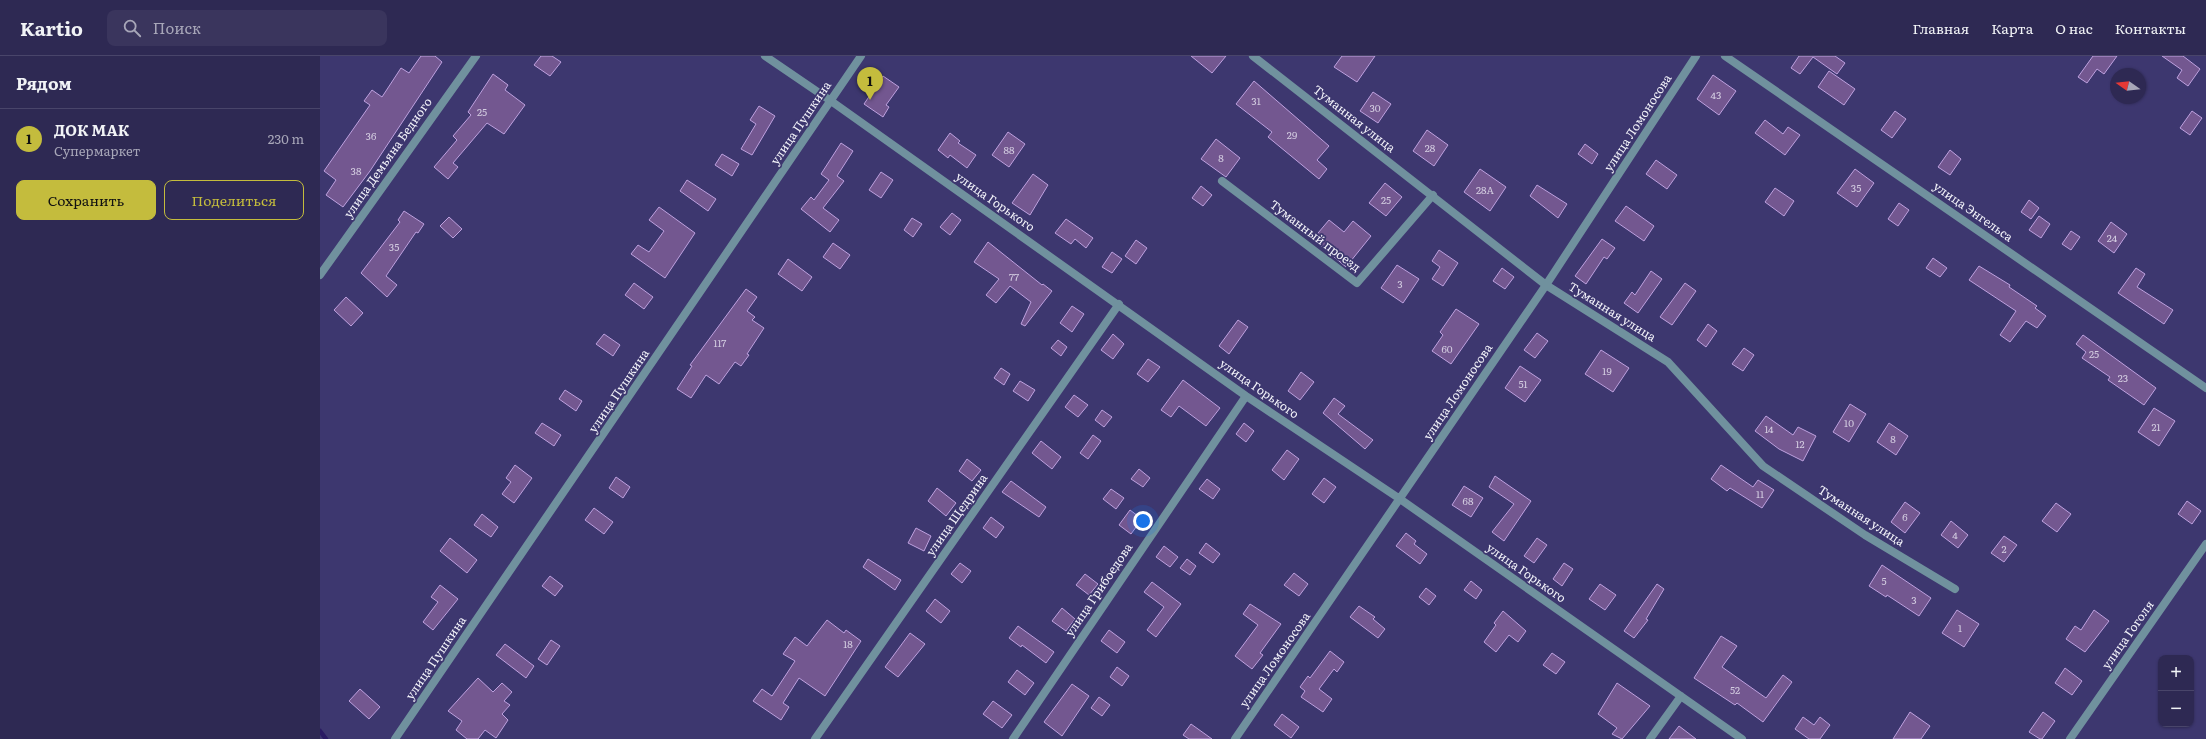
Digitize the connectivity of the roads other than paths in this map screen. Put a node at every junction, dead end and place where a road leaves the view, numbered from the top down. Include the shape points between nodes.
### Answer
1 (476, 56) edge
2 (765, 56) edge
3 (861, 56) edge
4 (1253, 56) edge
5 (1696, 56) edge
6 (1725, 56) edge
7 (831, 101) junction
8 (1222, 181) dead end
9 (1433, 195) junction
10 (320, 275) edge
11 (1546, 285) junction
12 (1119, 304) junction
13 (2206, 388) edge
14 (1246, 396) junction
15 (1400, 499) junction
16 (2206, 544) edge
17 (1955, 589) dead end
18 (1680, 696) junction
19 (395, 739) edge
20 (815, 739) edge
21 (1013, 739) edge
22 (1235, 739) edge
23 (1650, 739) edge
24 (1742, 739) edge
25 (2070, 739) edge

1 - 10 street, улица Демьяна Бедного
2 - 7 street, улица Горького
3 - 7 street, улица Пушкина
4 - 9 street, Туманная улица
5 - 11 street, улица Ломоносова
6 - 13 street, улица Энгельса
7 - 12 street, улица Горького
7 - 19 street, улица Пушкина
8 - 9 street, Туманный проезд via 1357,283
9 - 11 street, Туманная улица
11 - 15 street, улица Ломоносова
11 - 17 street, Туманная улица via 1668,362 1762,466 1865,535
12 - 14 street, улица Горького
12 - 20 street, улица Щедрина
14 - 15 street, улица Горького
14 - 21 street, улица Грибоедова
15 - 18 street, улица Горького
15 - 22 street, улица Ломоносова
16 - 25 street, улица Гоголя
18 - 23 street
18 - 24 street, улица Горького

